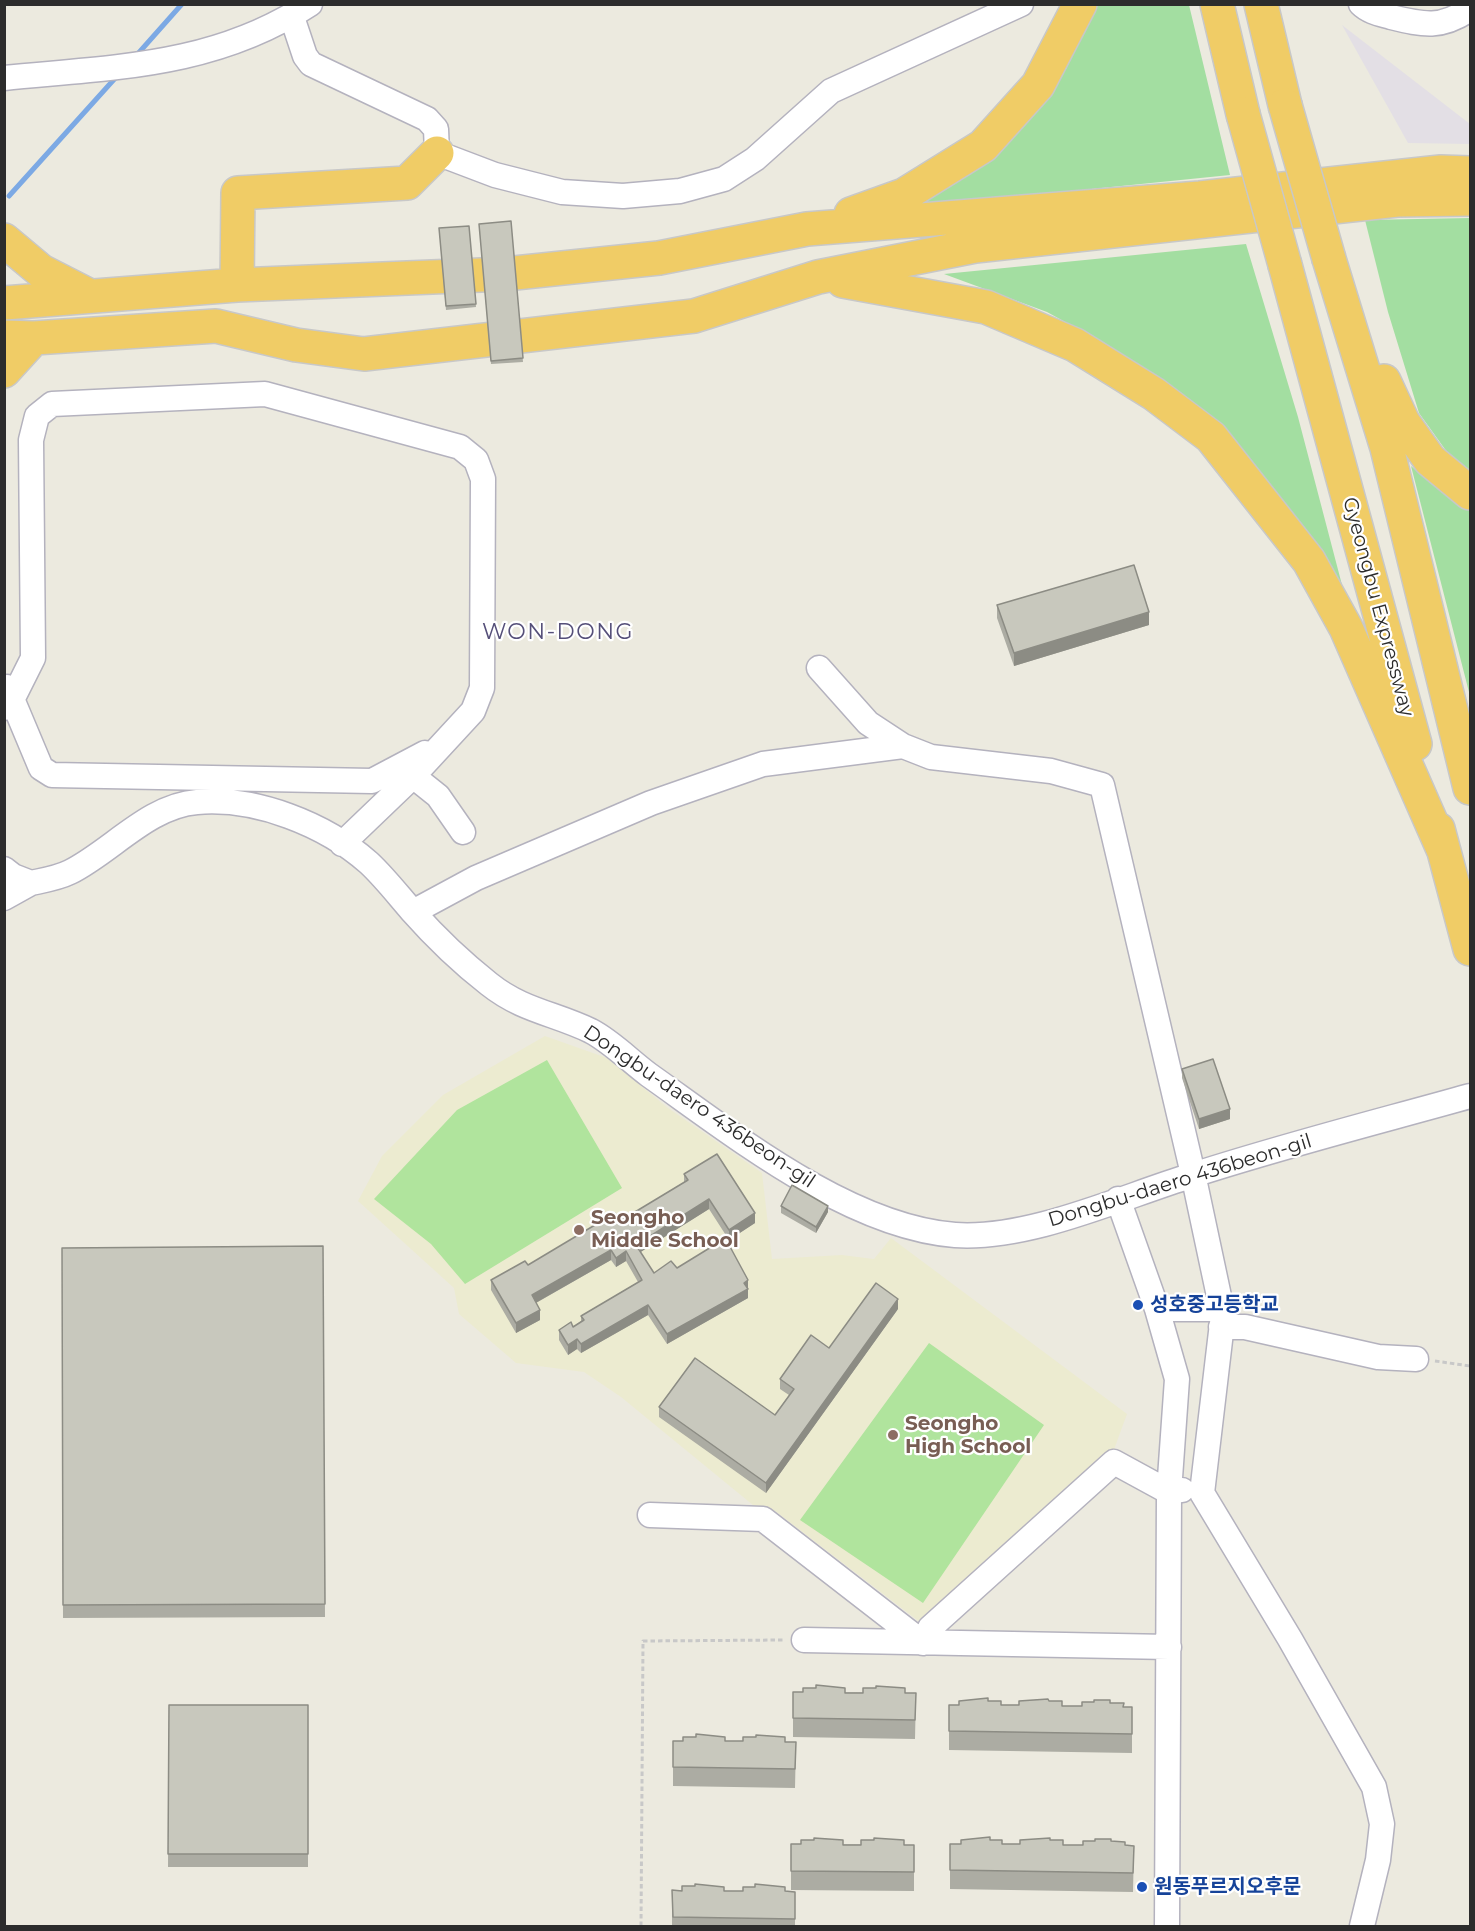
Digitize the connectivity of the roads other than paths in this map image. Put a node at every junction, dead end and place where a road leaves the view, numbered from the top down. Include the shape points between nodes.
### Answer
1 (1022, 4) edge
2 (1080, 4) edge
3 (1217, 4) edge
4 (1261, 4) edge
5 (1361, 4) edge
6 (1470, 9) edge
7 (301, 10) edge
8 (4, 78) edge
9 (437, 153) junction
10 (1470, 173) edge
11 (1470, 199) edge
12 (807, 230) junction
13 (4, 240) edge
14 (1329, 259) junction
15 (818, 277) junction
16 (237, 285) junction
17 (88, 295) junction
18 (4, 303) edge
19 (19, 338) edge
20 (4, 371) edge
21 (1470, 494) edge
22 (819, 668) dead end
23 (7, 696) edge
24 (443, 743) junction
25 (903, 746) junction
26 (413, 776) junction
27 (1470, 788) edge
28 (463, 832) dead end
29 (342, 844) junction
30 (1443, 849) junction
31 (4, 869) edge
32 (31, 883) junction
33 (4, 898) edge
34 (413, 912) junction
35 (1470, 949) edge
36 (1470, 1096) edge
37 (1193, 1174) junction
38 (1118, 1199) junction
39 (1157, 1309) junction
40 (1221, 1318) junction
41 (1416, 1359) road end
42 (1169, 1492) junction
43 (1202, 1493) junction
44 (650, 1515) dead end
45 (804, 1640) road end
46 (922, 1643) junction
47 (1169, 1647) junction
48 (1167, 1926) edge
49 (1362, 1926) edge

1 - 9 street via 831,91 754,159 724,179 680,191 623,196 562,192 495,176
2 - 12 highway via 1038,86 983,146 904,195
3 - 30 highway, Gyeongbu Expressway, bridge via 1243,114
4 - 14 highway, bridge
5 - 6 street via 1377,13 1424,25 1453,20
7 - 8 street via 221,47 169,61
7 - 9 street via 305,56 311,64 427,119 436,129
9 - 16 highway via 407,183 238,193
10 - 12 highway via 1441,172 1200,198
11 - 15 highway via 1397,200 975,246
12 - 16 highway via 659,258 505,274
13 - 17 highway via 41,270
14 - 21 highway via 1403,422 1430,460
14 - 27 highway via 1387,448
15 - 19 highway via 694,316 364,354 296,345 216,326
15 - 30 highway via 986,307 1075,345 1154,394 1211,437 1309,561 1346,628
16 - 17 highway
17 - 18 highway
19 - 20 highway
22 - 25 street via 868,723
23 - 24 street via 41,768 52,775 372,781
23 - 24 street via 33,658 31,440 37,416 52,404 265,394 459,447 476,460 483,479 482,688 472,711
24 - 26 street
25 - 34 street via 763,764 651,803 476,878
25 - 37 street via 931,757 1051,771 1102,785
26 - 28 street via 438,796
26 - 29 street
29 - 32 street, Dongbu-daero 436beon-gil via 263,808 195,802 155,816 67,874
29 - 34 street, Dongbu-daero 436beon-gil via 386,880
30 - 35 highway, Gyeongbu Expressway
31 - 32 street
32 - 33 street, Dongbu-daero 436beon-gil
34 - 38 street, Dongbu-daero 436beon-gil via 468,967 512,1001 591,1031 786,1168 869,1211 923,1229 976,1235 1028,1228
36 - 37 street, Dongbu-daero 436beon-gil
37 - 38 street, Dongbu-daero 436beon-gil
37 - 40 street
38 - 39 street
39 - 40 street
39 - 42 street via 1178,1379
40 - 41 street via 1378,1357
40 - 43 street
42 - 43 street via 1186,1489
42 - 46 street via 1114,1462 930,1628
42 - 47 street
43 - 49 street via 1374,1787 1382,1824 1378,1860
44 - 46 street via 763,1520
45 - 46 street
46 - 47 street
47 - 48 street

